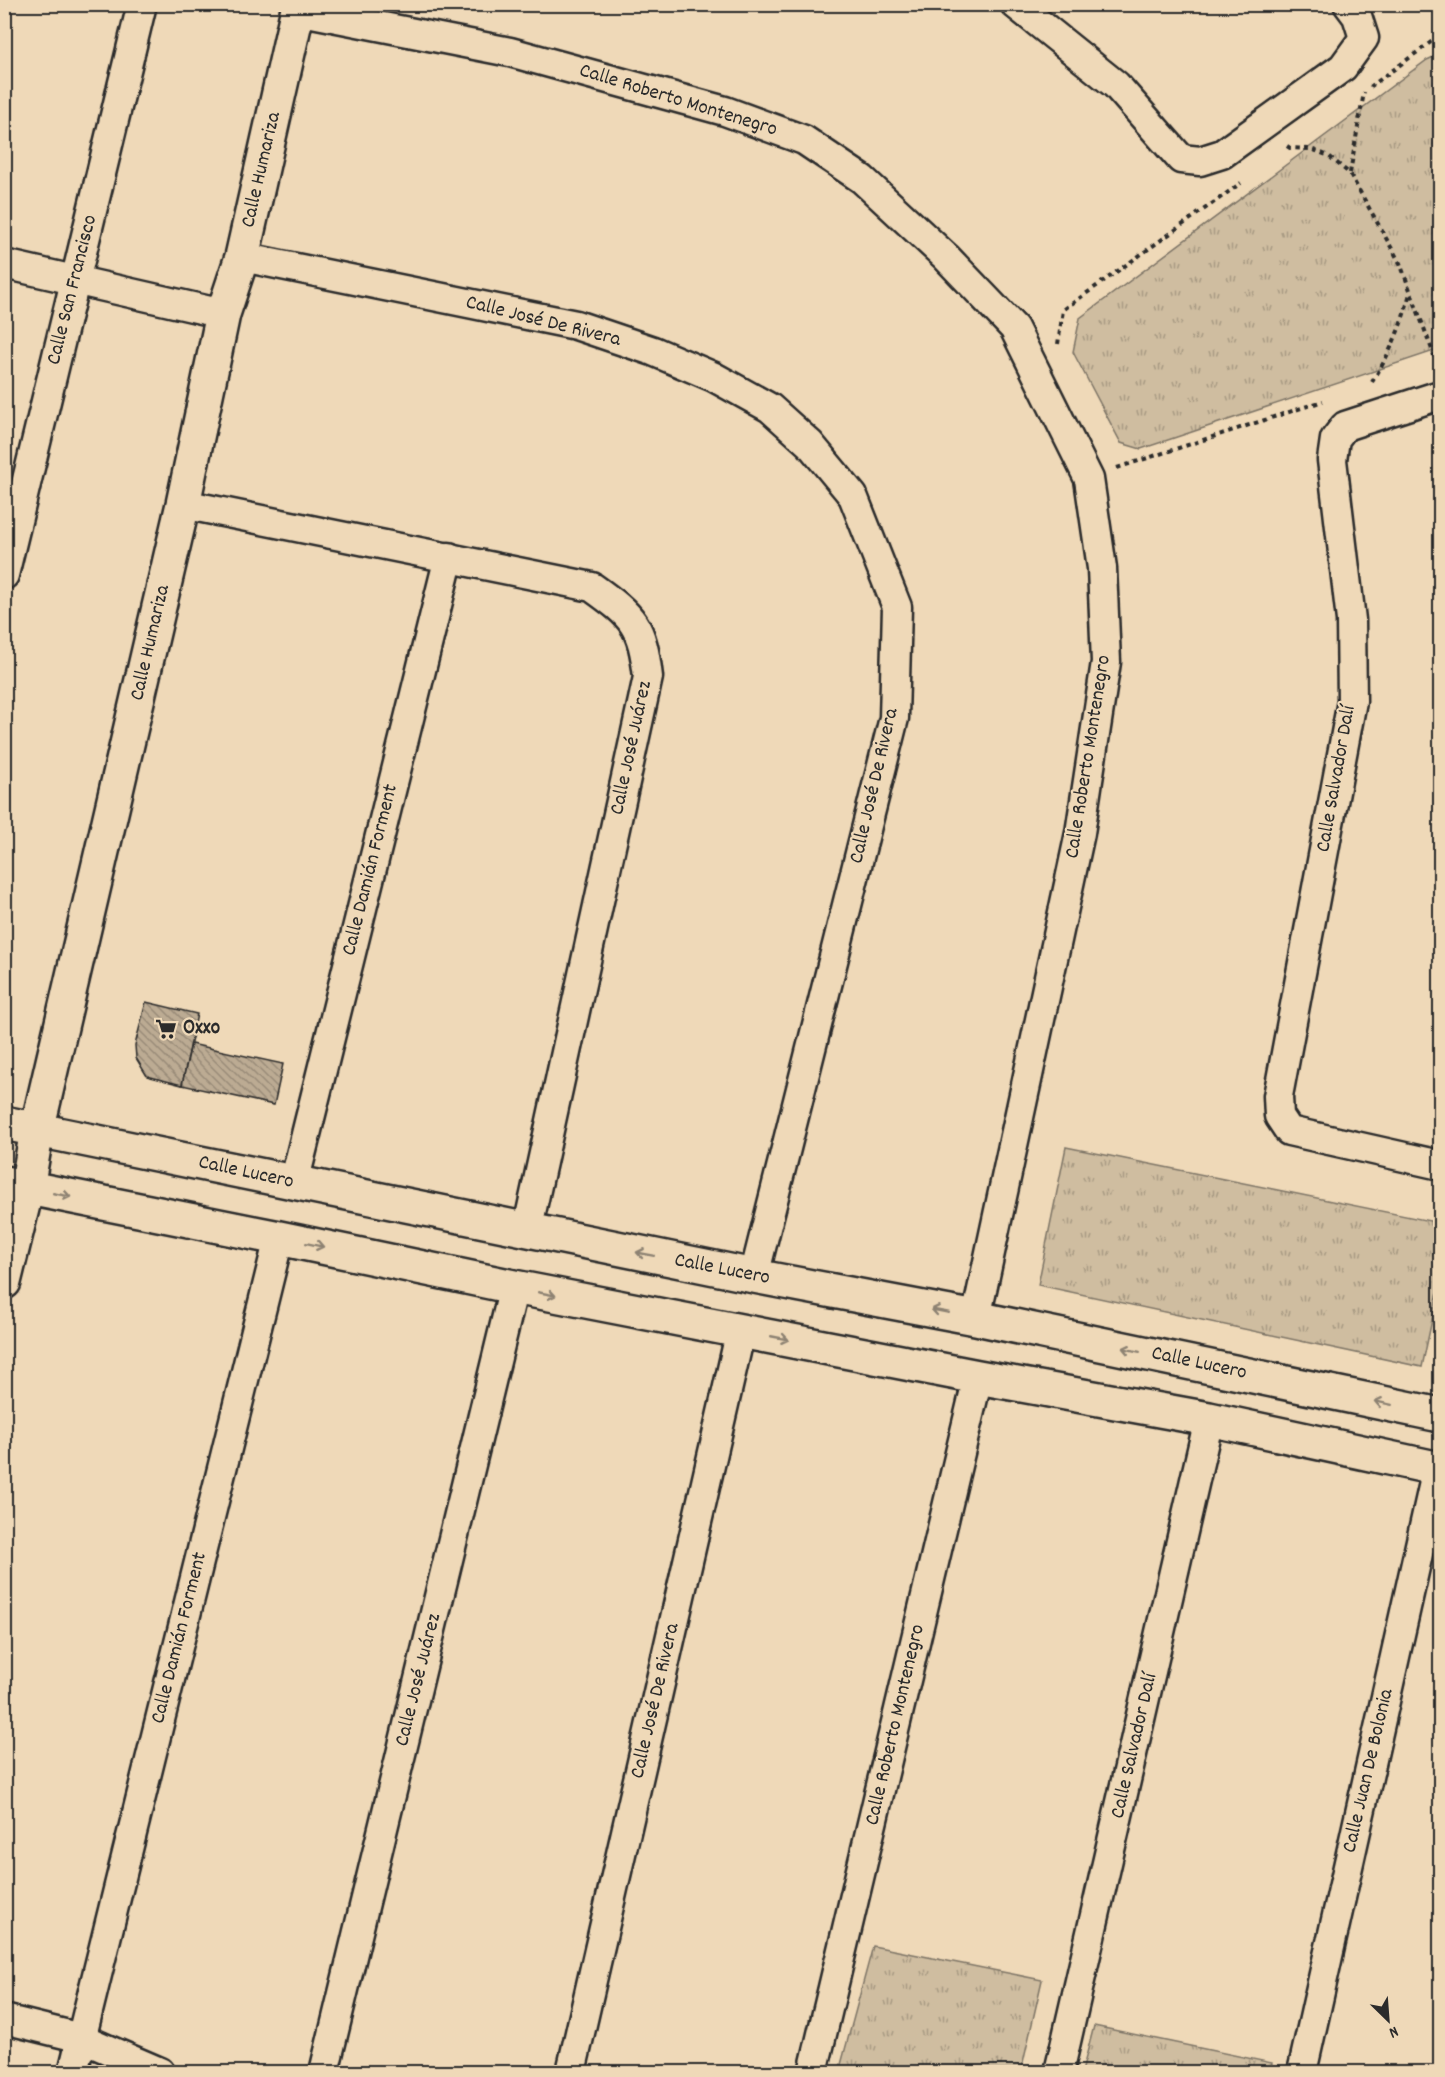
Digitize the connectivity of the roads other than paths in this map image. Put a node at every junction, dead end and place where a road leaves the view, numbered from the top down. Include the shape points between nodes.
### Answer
1 (142, 4) edge
2 (1015, 4) edge
3 (1348, 4) edge
4 (298, 7) edge
5 (242, 257) junction
6 (4, 264) edge
7 (75, 280) junction
8 (223, 314) junction
9 (1440, 395) edge
10 (183, 504) junction
11 (449, 557) junction
12 (4, 575) edge
13 (4, 1124) edge
14 (37, 1131) junction
15 (1440, 1165) edge
16 (294, 1183) junction
17 (16, 1186) edge
18 (527, 1231) junction
19 (279, 1238) junction
20 (754, 1276) junction
21 (4, 1281) edge
22 (514, 1287) junction
23 (976, 1318) junction
24 (741, 1330) junction
25 (978, 1377) junction
26 (1440, 1415) edge
27 (1209, 1419) junction
28 (1439, 1469) edge
29 (4, 2019) edge
30 (81, 2038) junction
31 (73, 2073) edge
32 (160, 2073) edge
33 (324, 2073) edge
34 (571, 2073) edge
35 (813, 2073) edge
36 (1059, 2073) edge
37 (1302, 2073) edge

1 - 7 street, Calle San Francisco
2 - 3 street via 1116,86 1181,159 1200,161 1222,154 1344,67 1364,38 1357,16
4 - 5 street, Calle Humariza
4 - 23 street, Calle Roberto Montenegro via 510,52 725,111 804,140 862,179 946,257 1014,328 1089,479 1102,568 1106,662 1080,833
5 - 8 street, Calle Humariza
5 - 20 street, Calle José De Rivera via 576,326 653,351 714,377 770,408 810,444 852,496 897,607 894,718
6 - 7 street
7 - 8 street
7 - 12 street, Calle San Francisco
8 - 10 street, Calle Humariza
9 - 15 street, Calle Salvador Dalí via 1345,426 1335,439 1332,460 1351,620 1352,701 1278,1096 1279,1116 1289,1131
10 - 11 street, Calle José Juárez
10 - 14 street, Calle Humariza
11 - 16 street, Calle Damián Forment
11 - 18 street, Calle José Juárez via 592,587 636,625 645,648 648,677
13 - 14 street, Calle Lucero
14 - 16 street, Calle Lucero
14 - 17 street, Calle Humariza
16 - 18 street, Calle Lucero
17 -> 19 street
17 - 21 street, Calle Humariza
20 -> 18 street, Calle Lucero
19 -> 22 street
19 - 30 street, Calle Damián Forment
23 -> 20 street, Calle Lucero
22 -> 24 street
22 - 33 street, Calle José Juárez
26 -> 23 street, Calle Lucero
24 -> 25 street
24 - 34 street, Calle José De Rivera
25 - 27 street
25 - 35 street, Calle Roberto Montenegro
27 - 28 street
27 - 36 street, Calle Salvador Dalí
28 - 37 street, Calle Juan De Bolonia
29 - 30 street
30 - 31 street, Calle Damián Forment
30 - 32 street

